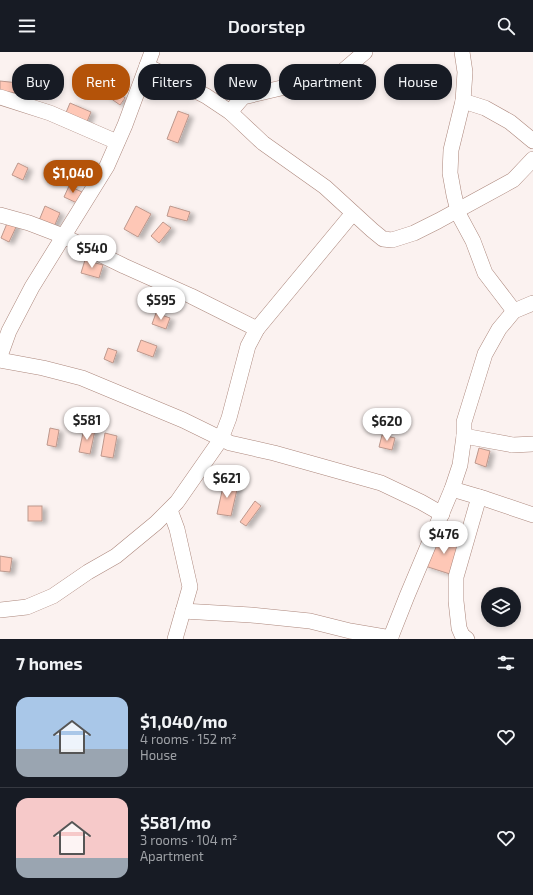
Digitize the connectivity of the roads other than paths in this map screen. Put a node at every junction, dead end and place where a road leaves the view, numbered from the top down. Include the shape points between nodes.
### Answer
1 (365, 52) edge
2 (462, 52) edge
3 (148, 57) edge
4 (0, 96) edge
5 (463, 101) junction
6 (230, 112) junction
7 (533, 141) edge
8 (117, 142) junction
9 (533, 159) edge
10 (457, 210) junction
11 (354, 213) junction
12 (0, 215) edge
13 (63, 236) junction
14 (533, 303) edge
15 (514, 311) junction
16 (257, 329) junction
17 (0, 356) edge
18 (0, 360) edge
19 (464, 436) junction
20 (221, 439) junction
21 (533, 444) edge
22 (452, 489) junction
23 (479, 497) junction
24 (170, 510) junction
25 (442, 514) junction
26 (533, 515) edge
27 (0, 610) edge
28 (183, 611) junction
29 (349, 635) edge
30 (390, 638) edge
31 (175, 639) edge
32 (467, 639) edge

1 - 6 street via 343,71 321,80 243,97
2 - 5 street via 465,72
3 - 6 street
3 - 8 street
4 - 8 street via 50,113
5 - 7 street via 485,108 510,122
5 - 10 street via 451,150 450,165
6 - 11 street via 263,143 325,188
8 - 13 street via 107,166
9 - 10 street via 513,180
10 - 11 street via 414,233 392,240 384,239
10 - 15 street via 473,241 485,273
11 - 16 street
12 - 13 street
13 - 16 street
13 - 17 street via 25,299
14 - 15 street
15 - 19 street via 499,329 484,354 464,422
16 - 20 street via 248,346
18 - 20 street via 82,378 183,420
19 - 21 street via 513,445
19 - 22 street via 460,465
20 - 24 street
20 - 25 street via 381,483
22 - 23 street
22 - 25 street
23 - 26 street
23 - 32 street via 456,577 459,628
24 - 27 street via 116,556 53,596 27,607
24 - 28 street via 190,587
25 - 30 street
28 - 29 street via 310,621
28 - 31 street
29 - 30 street

